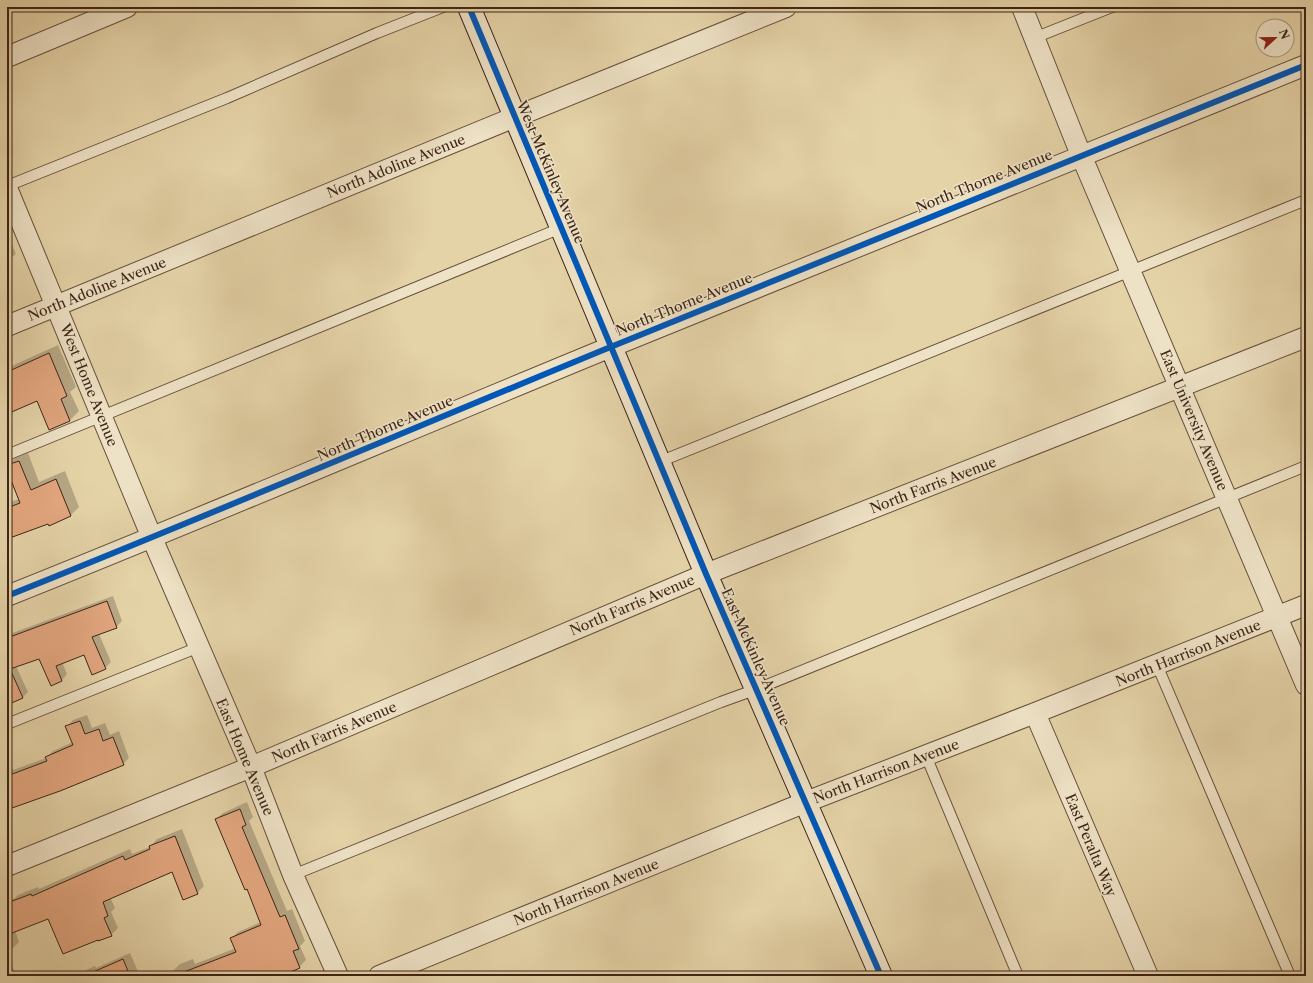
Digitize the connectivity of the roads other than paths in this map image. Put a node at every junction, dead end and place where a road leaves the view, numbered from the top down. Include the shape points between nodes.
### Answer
1 (127, 7) edge
2 (443, 7) edge
3 (469, 7) edge
4 (786, 7) edge
5 (1022, 7) edge
6 (1112, 7) edge
7 (1034, 38) junction
8 (7, 57) edge
9 (1306, 65) edge
10 (515, 117) junction
11 (1081, 155) junction
12 (7, 187) edge
13 (1306, 200) edge
14 (561, 228) junction
15 (1131, 271) junction
16 (56, 306) junction
17 (7, 326) edge
18 (1306, 337) edge
19 (611, 346) junction
20 (1181, 387) junction
21 (102, 416) junction
22 (7, 455) edge
23 (659, 462) junction
24 (1306, 466) edge
25 (1227, 498) junction
26 (152, 538) junction
27 (706, 574) junction
28 (7, 596) edge
29 (1306, 605) edge
30 (1278, 617) junction
31 (199, 647) junction
32 (1157, 665) junction
33 (1306, 685) edge
34 (757, 689) junction
35 (1034, 713) junction
36 (7, 724) edge
37 (926, 756) junction
38 (251, 767) junction
39 (806, 802) junction
40 (7, 866) edge
41 (293, 875) junction
42 (338, 976) edge
43 (379, 976) edge
44 (881, 976) edge
45 (1018, 976) edge
46 (1148, 976) edge
47 (1290, 976) edge

1 - 8 street
2 - 12 lane
3 - 10 main road, West McKinley Avenue
4 - 10 street, North Adoline Avenue
5 - 7 street, East University Avenue
6 - 7 lane
7 - 11 street, East University Avenue
9 - 11 street, North Thorne Avenue
10 - 14 main road, West McKinley Avenue
10 - 16 street, North Adoline Avenue
11 - 15 street, East University Avenue
11 - 19 street, North Thorne Avenue
12 - 16 street, West Home Avenue
13 - 15 lane
14 - 19 main road, West McKinley Avenue
14 - 21 lane
15 - 20 street, East University Avenue
15 - 23 lane
16 - 17 street, North Adoline Avenue
16 - 21 street, West Home Avenue
18 - 20 street, North Farris Avenue
19 - 23 main road, East McKinley Avenue
19 - 26 street, North Thorne Avenue
20 - 25 street, East University Avenue
20 - 27 street, North Farris Avenue
21 - 22 lane
21 - 26 street, West Home Avenue
23 - 27 main road, East McKinley Avenue
24 - 25 lane
25 - 30 street, East University Avenue
25 - 34 lane
26 - 28 street, North Thorne Avenue
26 - 31 street, East Home Avenue
27 - 34 main road, East McKinley Avenue
27 - 38 street, North Farris Avenue
29 - 30 street, North Harrison Avenue
30 - 32 street, North Harrison Avenue
30 - 33 street, East University Avenue
31 - 36 lane
31 - 38 street, East Home Avenue
32 - 35 street, North Harrison Avenue
32 - 47 lane
34 - 39 main road, East McKinley Avenue
34 - 41 lane
35 - 37 street, North Harrison Avenue
35 - 46 street, East Peralta Way
37 - 39 street, North Harrison Avenue
37 - 45 lane
38 - 40 street, North Farris Avenue
38 - 41 street, East Home Avenue
39 - 43 street, North Harrison Avenue
39 - 44 main road, East McKinley Avenue
41 - 42 street, East Home Avenue

